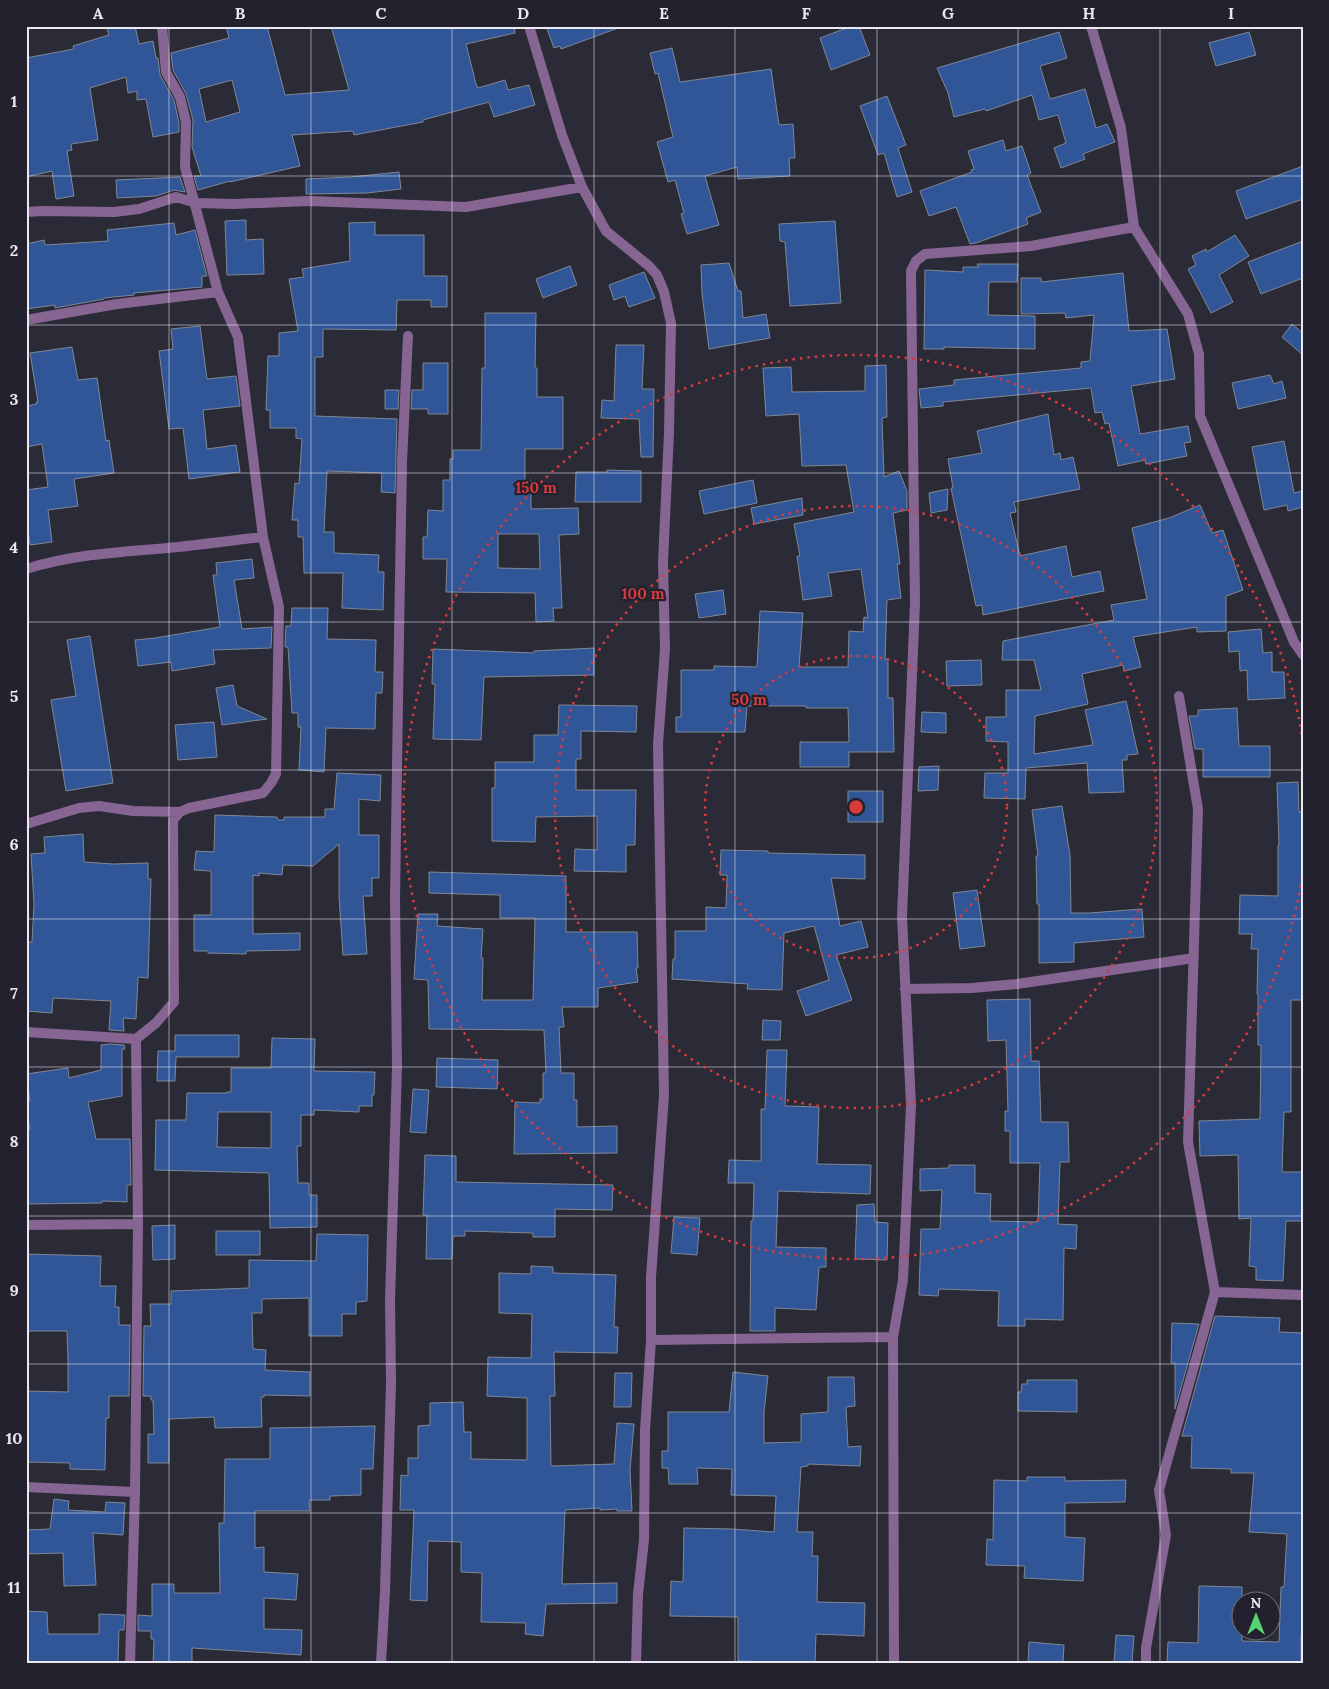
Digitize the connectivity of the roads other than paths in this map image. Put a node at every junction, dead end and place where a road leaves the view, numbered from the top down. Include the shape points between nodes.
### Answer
1 (162, 26) edge
2 (529, 26) edge
3 (1091, 26) edge
4 (582, 187) junction
5 (196, 204) junction
6 (26, 212) edge
7 (1134, 227) junction
8 (218, 292) junction
9 (26, 320) edge
10 (408, 336) dead end
11 (263, 537) junction
12 (26, 569) edge
13 (1303, 655) edge
14 (1179, 696) dead end
15 (180, 812) junction
16 (26, 824) edge
17 (1194, 958) junction
18 (905, 989) junction
19 (26, 1032) edge
20 (136, 1039) junction
21 (138, 1224) junction
22 (26, 1225) edge
23 (1215, 1292) junction
24 (1303, 1295) edge
25 (893, 1336) junction
26 (651, 1340) junction
27 (26, 1487) edge
28 (135, 1492) junction
29 (130, 1663) edge
30 (381, 1663) edge
31 (636, 1663) edge
32 (894, 1663) edge
33 (1146, 1663) edge

1 - 5 street via 166,72 180,96 186,122 185,167
2 - 4 street via 562,136
3 - 7 street via 1121,128
4 - 5 street via 466,207 308,201
4 - 26 street via 606,231 657,275 671,324 663,562 665,649 658,744 664,1095 651,1277
5 - 6 street via 176,198 139,209 114,212
5 - 8 street
7 - 13 street via 1188,314 1199,354 1200,416 1294,642
7 - 18 street via 1032,246 925,254 916,261 911,272 915,603 902,916
8 - 9 street via 117,304
8 - 11 street via 238,337
10 - 30 street via 402,462 395,898 397,1067 390,1300 392,1383
11 - 12 street via 92,554
11 - 15 street via 278,607 276,774 263,793
14 - 17 street via 1198,809
15 - 16 street via 99,806 79,808
15 - 20 street via 173,820 174,1002
17 - 18 street via 1017,984
17 - 23 street via 1188,1142
18 - 25 street via 910,1105 903,1280
19 - 20 street
20 - 21 street
21 - 22 street
21 - 28 street
23 - 24 street
23 - 33 street via 1159,1490 1166,1536
25 - 26 street
25 - 32 street
26 - 31 street
27 - 28 street
28 - 29 street

